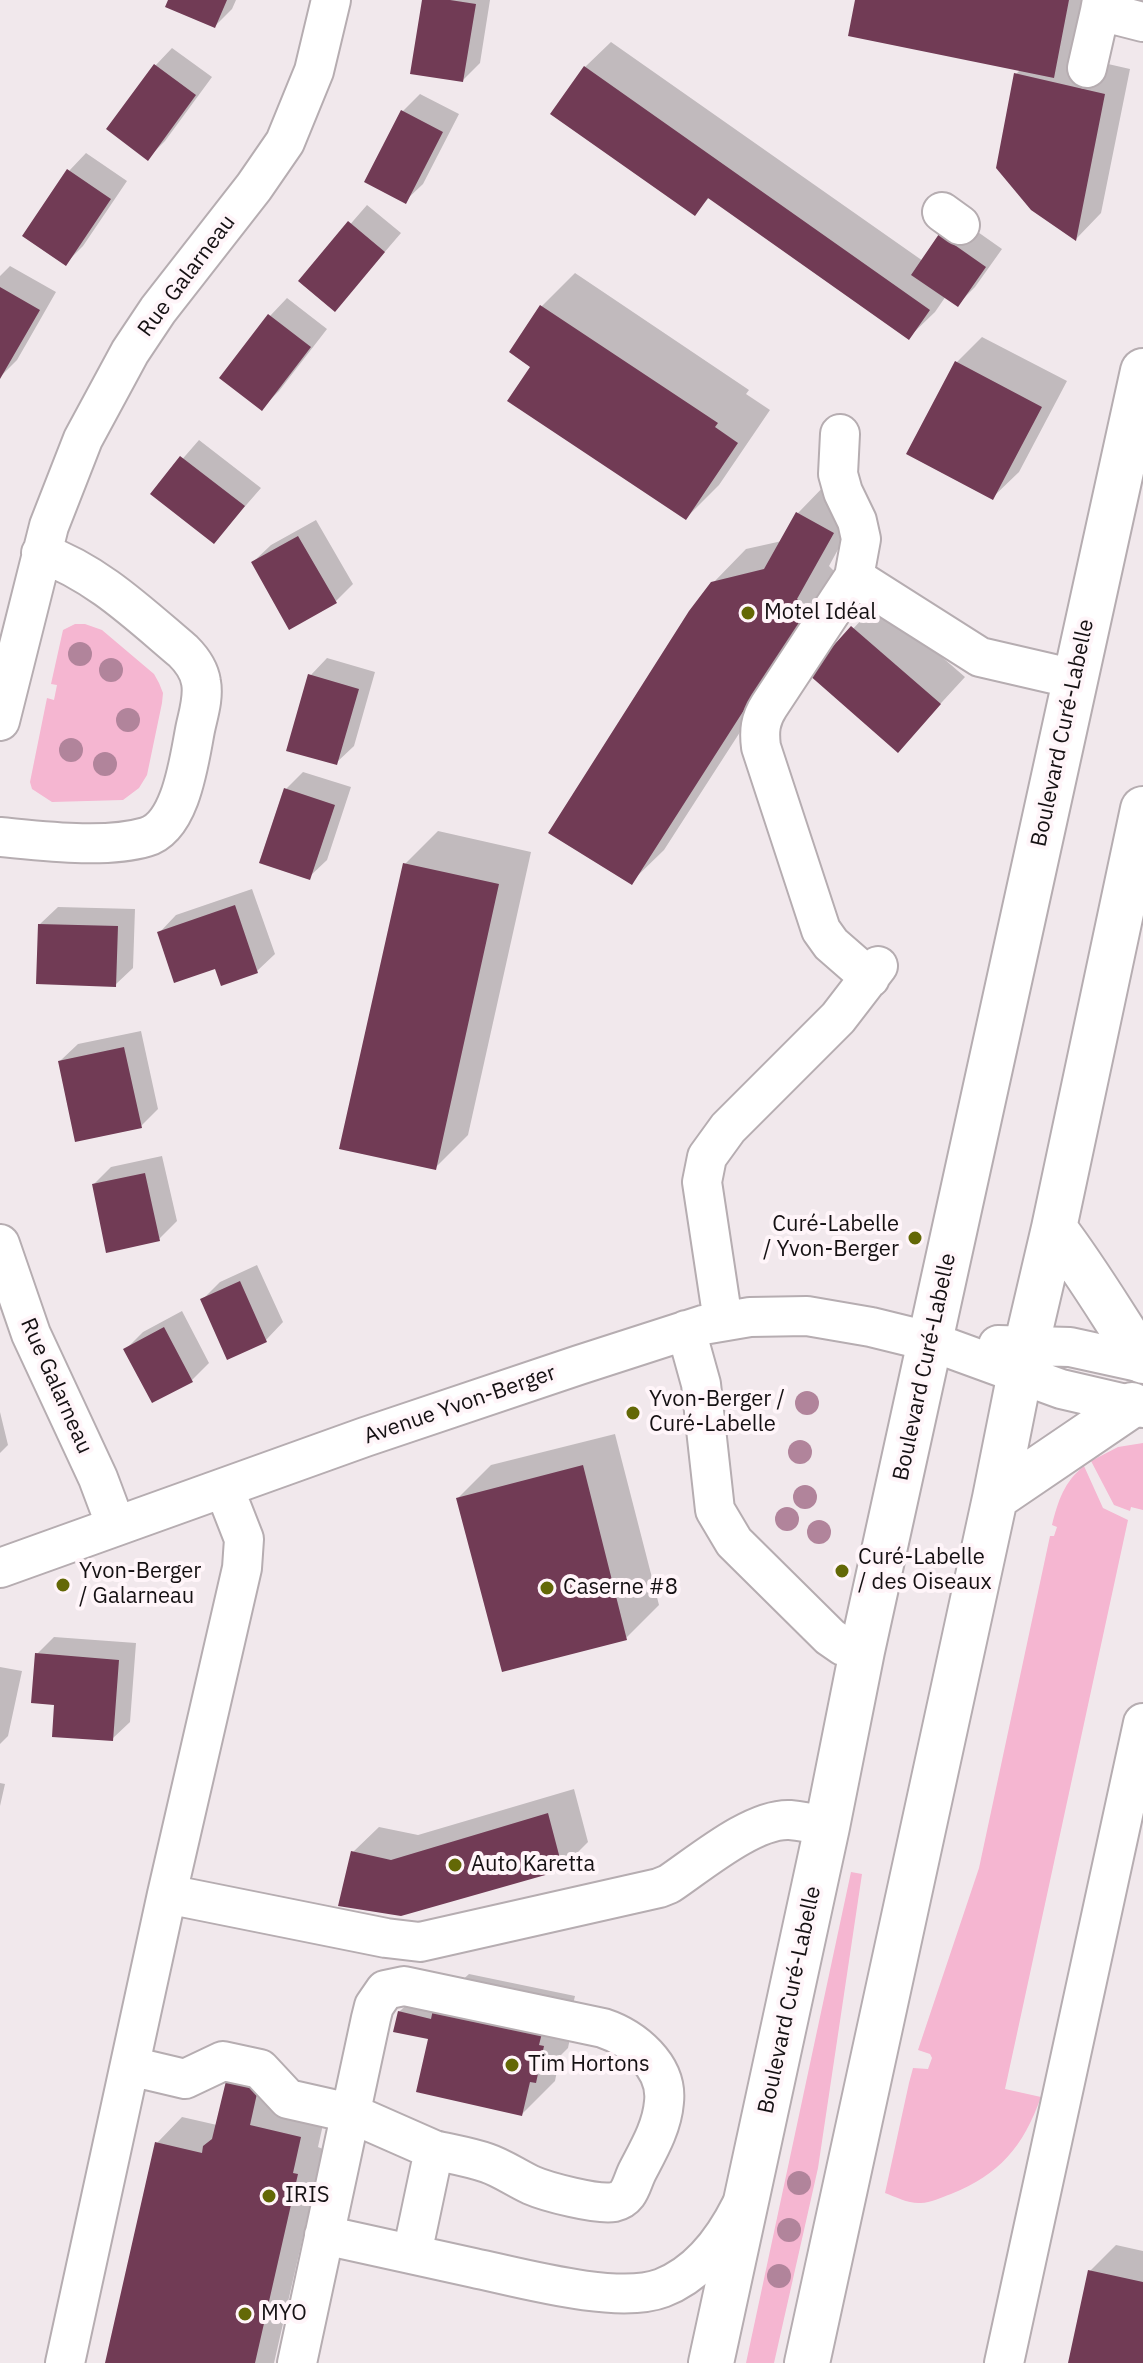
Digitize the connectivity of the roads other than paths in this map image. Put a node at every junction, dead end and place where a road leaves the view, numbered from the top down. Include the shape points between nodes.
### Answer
1 (331, 0) edge
2 (1101, 6) edge
3 (1143, 22) edge
4 (1087, 68) dead end
5 (1143, 371) edge
6 (840, 434) dead end
7 (41, 553) junction
8 (854, 577) junction
9 (1075, 679) junction
10 (0, 721) edge
11 (1143, 809) edge
12 (0, 837) edge
13 (1134, 888) edge
14 (1054, 1228) junction
15 (0, 1244) edge
16 (723, 1321) junction
17 (686, 1330) junction
18 (932, 1342) junction
19 (1023, 1360) junction
20 (1143, 1362) edge
21 (1138, 1407) edge
22 (224, 1488) junction
23 (995, 1498) junction
24 (116, 1526) junction
25 (0, 1568) edge
26 (862, 1651) junction
27 (1143, 1723) edge
28 (827, 1827) junction
29 (167, 1894) junction
30 (130, 2066) junction
31 (350, 2113) junction
32 (434, 2150) junction
33 (749, 2191) junction
34 (324, 2235) junction
35 (412, 2254) junction
36 (65, 2363) edge
37 (297, 2363) edge
38 (711, 2363) edge
39 (807, 2363) edge
40 (1004, 2363) edge

1 - 7 street, Rue Galarneau via 314,71 285,142 130,352 73,459
2 - 3 street
2 - 4 street
5 - 9 main road, Boulevard Curé-Labelle
6 - 8 street via 838,474 861,539
7 - 10 street, Rue Galarneau
7 - 12 street via 103,584 183,651 198,671 202,696 180,794 159,831 100,842
8 - 9 street via 980,657
8 - 16 street via 762,717 760,736 821,930 831,944 874,972 838,1018 728,1128 707,1157 702,1182
9 - 18 main road, Boulevard Curé-Labelle
11 - 13 main road
13 - 14 main road
14 - 19 main road
14 - 20 main road via 1091,1276
15 - 24 street, Rue Galarneau via 31,1334
16 - 17 street, Avenue Yvon-Berger
16 - 18 street, Avenue Yvon-Berger via 807,1316
17 - 22 street, Avenue Yvon-Berger
17 - 26 street via 701,1384 715,1510 722,1526 830,1637
18 - 19 street, Avenue Yvon-Berger
18 - 26 main road, Boulevard Curé-Labelle
19 - 20 street, Avenue Yvon-Berger via 1070,1347
19 - 21 street via 1061,1389
19 - 23 main road
21 - 23 main road
22 - 24 street, Avenue Yvon-Berger
22 - 29 street via 244,1539 242,1568
23 - 39 main road
24 - 25 street, Avenue Yvon-Berger
26 - 28 main road, Boulevard Curé-Labelle
27 - 40 street
28 - 29 street via 773,1821 659,1888 420,1942
28 - 33 main road, Boulevard Curé-Labelle
29 - 30 street
30 - 31 street via 185,2079 223,2061 260,2069 288,2099
30 - 36 street
31 - 32 street
31 - 32 street via 374,2006 385,1990 404,1986 619,2033 650,2060 664,2088 655,2138 629,2193 612,2202 534,2187 487,2163
31 - 34 street
32 - 35 street
33 - 35 street via 709,2254 662,2288 622,2294 564,2288
33 - 38 main road, Boulevard Curé-Labelle
34 - 35 street
34 - 37 street

